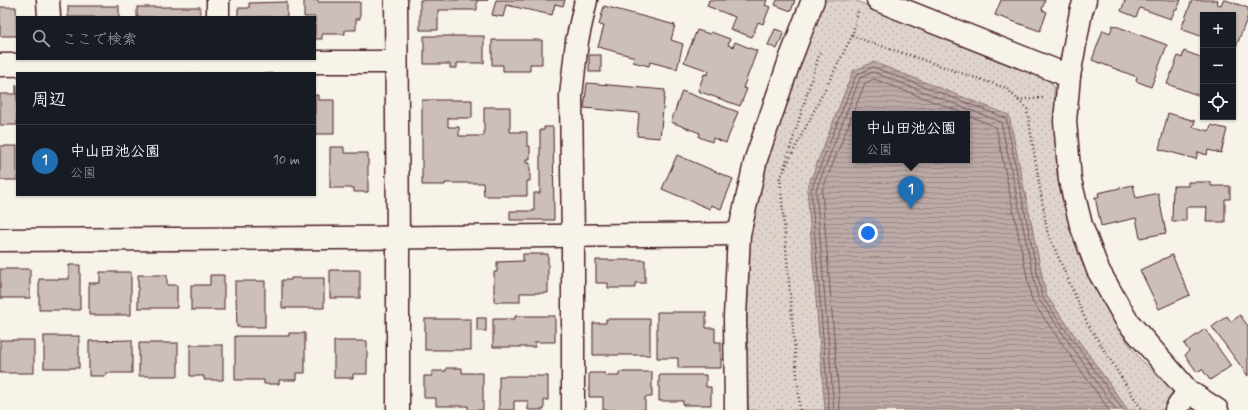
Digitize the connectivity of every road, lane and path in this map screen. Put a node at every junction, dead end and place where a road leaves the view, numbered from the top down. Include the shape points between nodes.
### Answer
1 (48, 0) edge
2 (218, 0) edge
3 (396, 0) edge
4 (586, 0) edge
5 (812, 0) edge
6 (1085, 0) edge
7 (869, 4) edge
8 (49, 16) edge
9 (218, 16) edge
10 (852, 36) junction
11 (820, 51) dead end
12 (218, 60) edge
13 (49, 62) edge
14 (396, 62) junction
15 (0, 65) edge
16 (1069, 76) junction
17 (781, 176) junction
18 (739, 234) junction
19 (398, 237) junction
20 (573, 237) junction
21 (0, 240) edge
22 (1188, 391) junction
23 (398, 410) edge
24 (573, 410) edge
25 (736, 410) edge
26 (800, 410) edge
27 (1143, 410) edge
28 (1176, 410) edge
29 (1217, 410) edge

1 - 8 street
2 - 9 street
3 - 14 street
4 - 20 street via 577,41 571,96
5 - 18 street via 756,159
6 - 16 street
7 - 10 path
7 - 16 street
10 - 17 path
10 - 27 path via 1006,88 1027,109 1047,231 1087,323
11 - 17 path
12 - 13 street
12 - 14 street
13 - 15 street
14 - 19 street
16 - 22 street via 1065,121 1070,180 1081,225 1098,270 1127,321
17 - 26 path
18 - 20 street
18 - 25 street via 735,317
19 - 20 street
19 - 21 street
19 - 23 street
20 - 24 street
22 - 28 street
22 - 29 street

